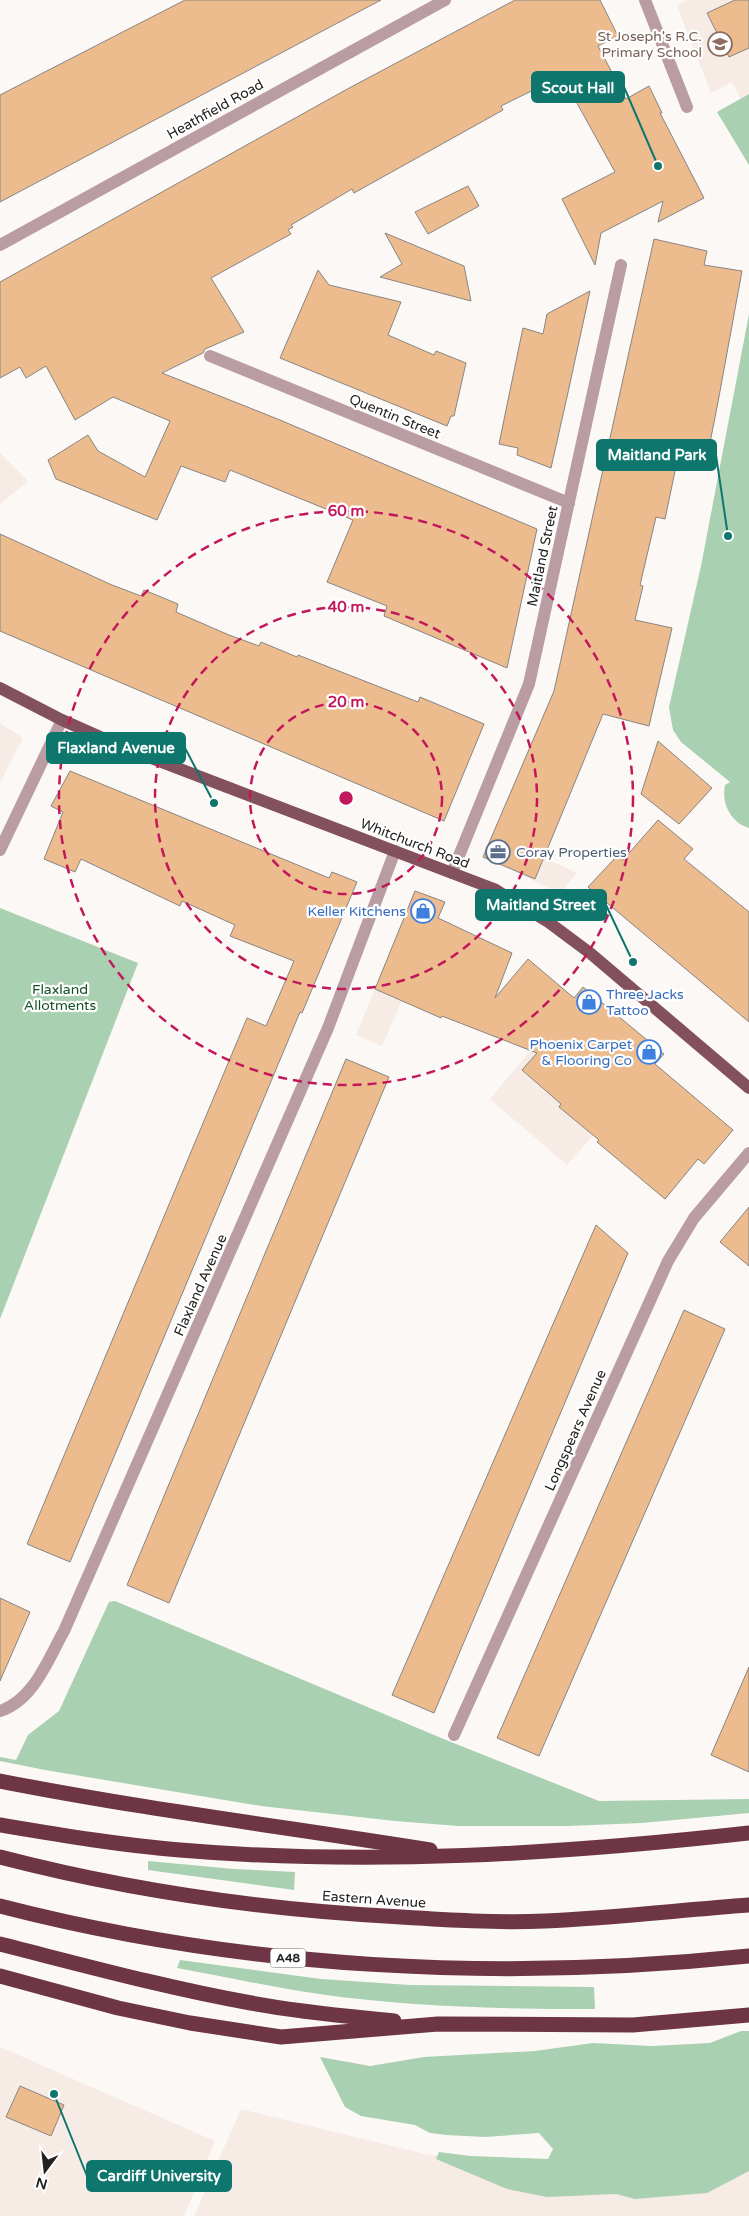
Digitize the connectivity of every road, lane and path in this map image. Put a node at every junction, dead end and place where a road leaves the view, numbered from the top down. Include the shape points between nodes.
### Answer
1 (445, 0) edge
2 (645, 0) edge
3 (687, 107) dead end
4 (0, 245) edge
5 (621, 265) dead end
6 (210, 356) dead end
7 (569, 504) junction
8 (0, 688) edge
9 (62, 720) junction
10 (0, 850) edge
11 (394, 851) junction
12 (452, 873) junction
13 (749, 1088) edge
14 (749, 1153) edge
15 (0, 1711) edge
16 (454, 1734) dead end
17 (0, 1781) edge
18 (0, 1825) edge
19 (749, 1833) edge
20 (463, 1856) junction
21 (0, 1858) edge
22 (749, 1905) edge
23 (0, 1906) edge
24 (0, 1944) edge
25 (749, 1956) edge
26 (0, 1976) edge
27 (749, 2015) edge
28 (438, 2024) junction

1 - 4 street, Heathfield Road
2 - 3 street
5 - 7 street, Maitland Street
6 - 7 street, Quentin Street
7 - 12 street, Maitland Street via 529,684
8 - 9 main road, Whitchurch Road
9 - 10 street
9 - 11 main road, Whitchurch Road via 185,772
11 - 12 main road, Whitchurch Road
11 - 15 street, Flaxland Avenue via 328,1028 64,1631 21,1700
12 - 13 main road, Whitchurch Road via 494,889 547,921 590,953
14 - 16 street, Longspears Avenue via 694,1218 668,1261
17 - 20 highway via 74,1796
18 - 20 highway via 180,1850 312,1857
19 - 20 highway via 638,1846
21 - 22 highway, Eastern Avenue via 196,1897 341,1914 544,1921
23 - 25 highway, A48 via 107,1931 218,1950 442,1969 580,1968
24 - 28 highway via 250,2003 322,2014
26 - 28 highway via 118,2008 281,2037
27 - 28 highway via 633,2025

